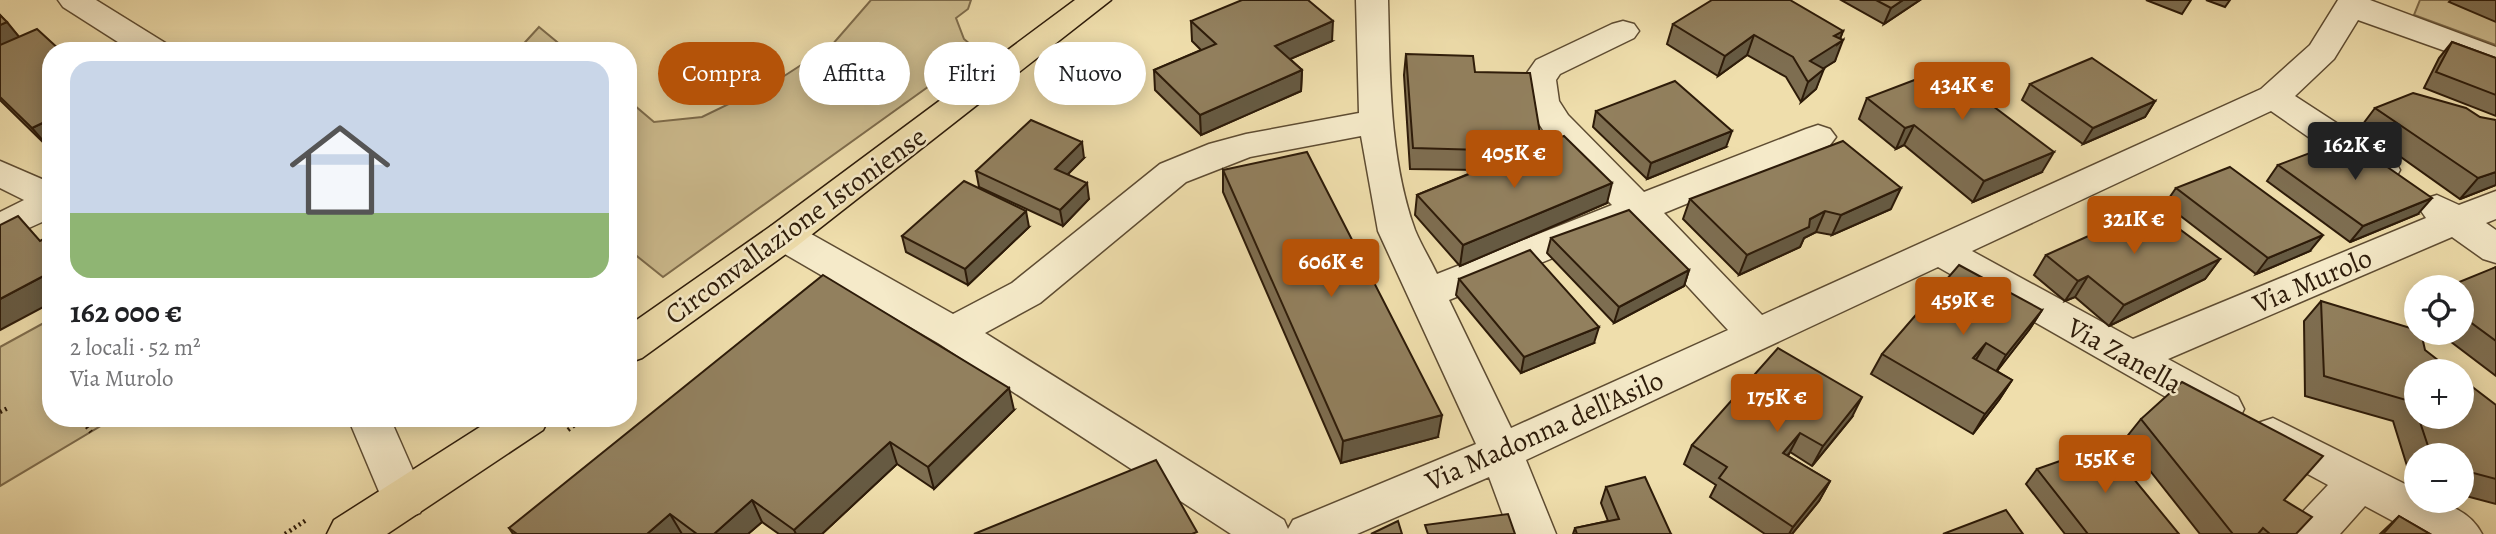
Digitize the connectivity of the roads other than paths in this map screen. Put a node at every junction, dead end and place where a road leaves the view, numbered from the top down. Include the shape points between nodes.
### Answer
1 (74, 0) edge
2 (1096, 0) edge
3 (1372, 0) edge
4 (2353, 3) edge
5 (1623, 31) dead end
6 (141, 42) edge
7 (2496, 59) edge
8 (2273, 97) junction
9 (1375, 122) junction
10 (1818, 137) dead end
11 (0, 173) edge
12 (42, 195) edge
13 (2496, 204) edge
14 (42, 205) edge
15 (1636, 211) junction
16 (2455, 220) junction
17 (0, 228) edge
18 (784, 236) junction
19 (2496, 249) edge
20 (1941, 251) junction
21 (1428, 293) junction
22 (952, 332) junction
23 (1756, 334) junction
24 (637, 341) edge
25 (2129, 358) junction
26 (373, 427) edge
27 (514, 427) edge
28 (1501, 452) junction
29 (2360, 481) junction
30 (404, 500) junction
31 (351, 534) edge
32 (1268, 534) edge
33 (1309, 534) edge
34 (1533, 534) edge
35 (2311, 534) edge
36 (2459, 534) edge

1 - 6 street
2 - 18 main road, Circonvallazione Istoniense
3 - 9 street
4 - 7 street
4 - 8 street, Via Madonna dell'Asilo via 2322,52
5 - 15 street via 1548,67 1539,80 1542,101 1556,123
8 - 16 street
8 - 20 street, Via Madonna dell'Asilo
9 - 21 street via 1386,197 1396,230
9 - 22 street via 1268,141 1194,162 1173,173 1026,293
10 - 15 street
11 - 12 street
13 - 16 street, Via Murolo
14 - 17 street
15 - 21 street
15 - 23 street
16 - 19 street
16 - 25 street, Via Murolo
18 - 22 street
18 - 24 main road, Circonvallazione Istoniense
20 - 23 street, Via Madonna dell'Asilo
20 - 25 street, Via Zanella
21 - 28 street
22 - 32 street
23 - 28 street, Via Madonna dell'Asilo
25 - 29 street, Via Zanella
26 - 30 street
27 - 30 main road
28 - 33 street, Via Madonna dell'Asilo
28 - 34 street
29 - 35 street
29 - 36 street, Via Zanella
30 - 31 main road

